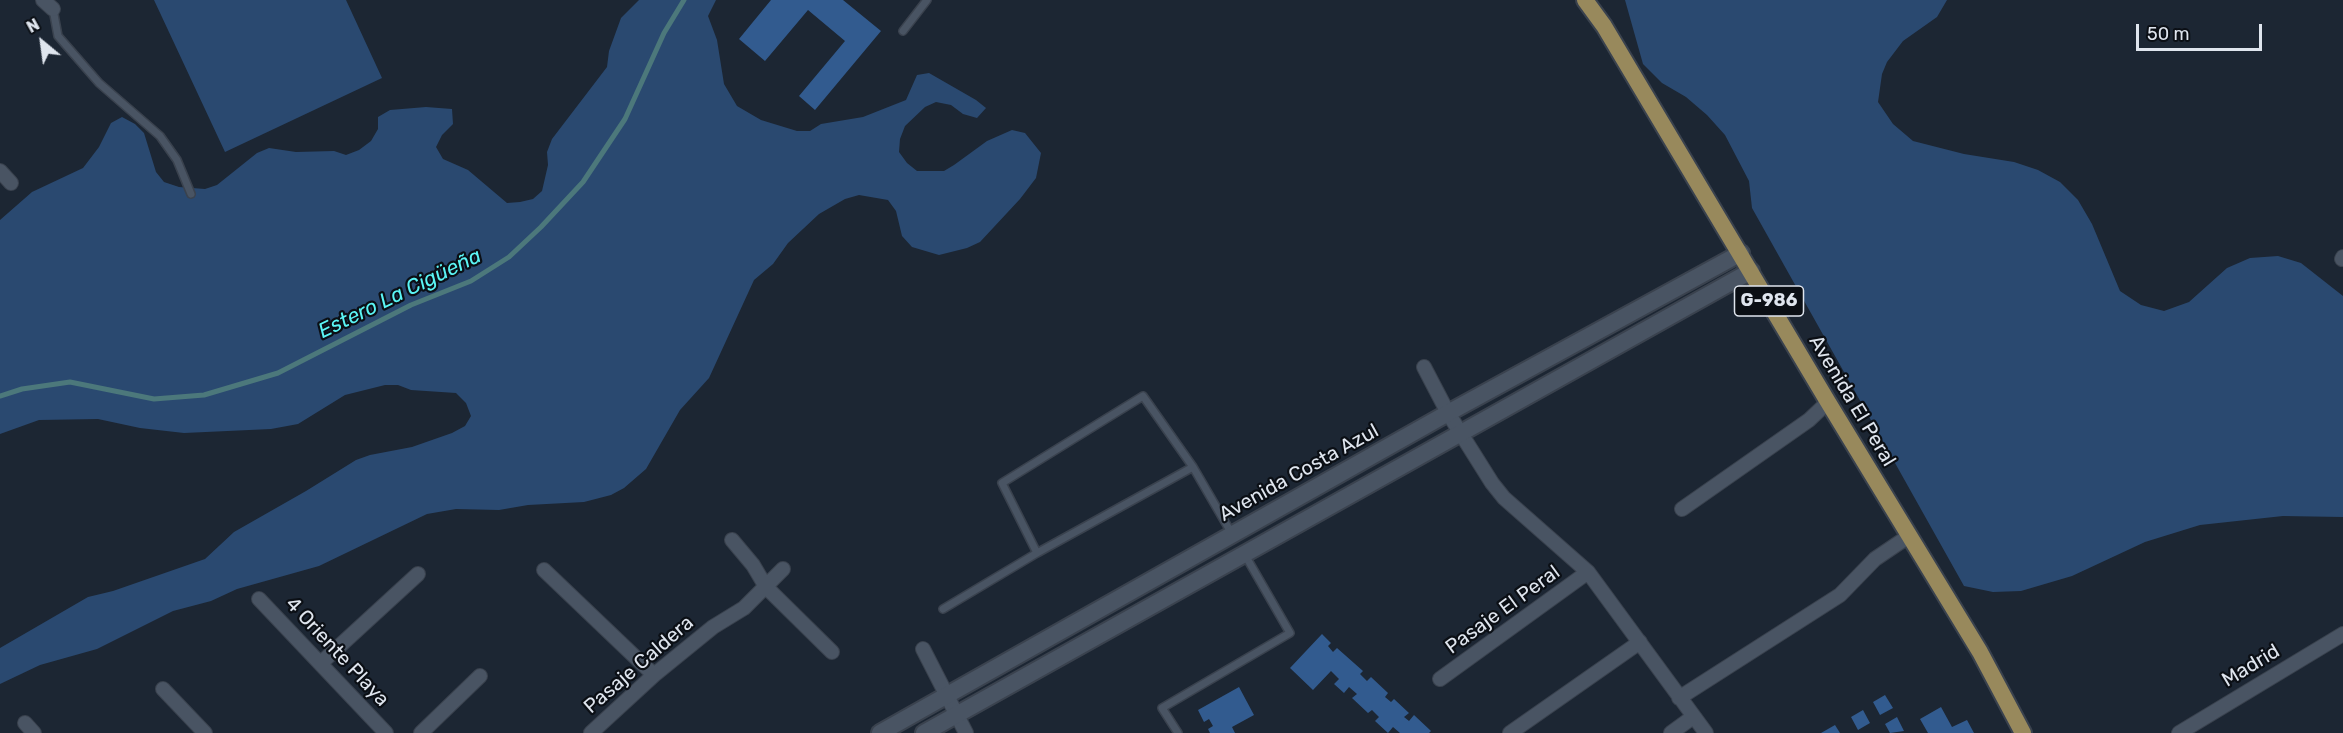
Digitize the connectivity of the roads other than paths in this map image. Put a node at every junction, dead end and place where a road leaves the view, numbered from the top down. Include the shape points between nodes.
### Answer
1 (927, 0) edge
2 (1585, 0) edge
3 (48, 5) edge
4 (903, 31) dead end
5 (0, 171) edge
6 (11, 183) dead end
7 (191, 194) dead end
8 (1741, 253) junction
9 (1751, 271) junction
10 (1424, 367) dead end
11 (1828, 402) junction
12 (1448, 413) junction
13 (1461, 434) junction
14 (1193, 467) junction
15 (1682, 509) dead end
16 (1232, 535) junction
17 (1909, 536) junction
18 (732, 540) dead end
19 (1037, 553) junction
20 (1244, 555) junction
21 (783, 569) dead end
22 (544, 570) dead end
23 (1588, 572) junction
24 (418, 574) dead end
25 (766, 587) junction
26 (259, 599) dead end
27 (943, 609) dead end
28 (2343, 634) edge
29 (1640, 642) junction
30 (923, 649) dead end
31 (832, 652) dead end
32 (321, 663) junction
33 (654, 675) junction
34 (480, 676) dead end
35 (1440, 679) dead end
36 (163, 689) dead end
37 (946, 696) junction
38 (1679, 698) junction
39 (957, 715) junction
40 (1693, 717) junction
41 (2202, 718) junction
42 (205, 733) edge
43 (386, 733) edge
44 (421, 733) edge
45 (591, 733) edge
46 (880, 733) edge
47 (924, 733) edge
48 (966, 733) edge
49 (1178, 733) edge
50 (1510, 733) edge
51 (1671, 733) edge
52 (1706, 733) edge
53 (2024, 733) edge
54 (2179, 733) edge
55 (2207, 733) edge

1 - 4 lane
2 - 8 main road, Avenida El Peral / G-986
3 - 7 lane via 58,36 99,83 160,136 177,160
5 - 6 street
8 - 9 main road, Avenida El Peral / G-986
8 - 12 street, Avenida Costa Azul
9 - 11 main road, Avenida El Peral / G-986
9 - 13 street
10 - 12 street
11 - 15 street via 1809,420
11 - 17 main road, Avenida El Peral / G-986
12 - 13 street
12 - 16 street, Avenida Costa Azul
13 - 20 street
13 - 23 street via 1504,498
14 - 16 lane
14 - 19 lane
14 - 19 lane via 1143,396 1002,483
16 - 37 street, Avenida Costa Azul
17 - 38 street via 1875,558 1840,595
17 - 53 main road, Avenida El Peral / G-986
18 - 25 street
19 - 27 lane
20 - 39 street
20 - 49 lane via 1290,633 1162,708
21 - 25 street, Pasaje Caldera
22 - 33 street
23 - 29 street
23 - 35 street, Pasaje El Peral
24 - 32 street
25 - 31 street
25 - 33 street, Pasaje Caldera
26 - 32 street, 4 Oriente Playa
28 - 41 street, Madrid
29 - 38 street
29 - 50 street
30 - 37 street
32 - 43 street, 4 Oriente Playa
33 - 45 street, Pasaje Caldera
34 - 44 street
36 - 42 street
37 - 39 street
37 - 46 street, Avenida Costa Azul
38 - 40 street
39 - 47 street
39 - 48 street
40 - 51 street
40 - 52 street
41 - 54 street, Madrid
41 - 55 street

